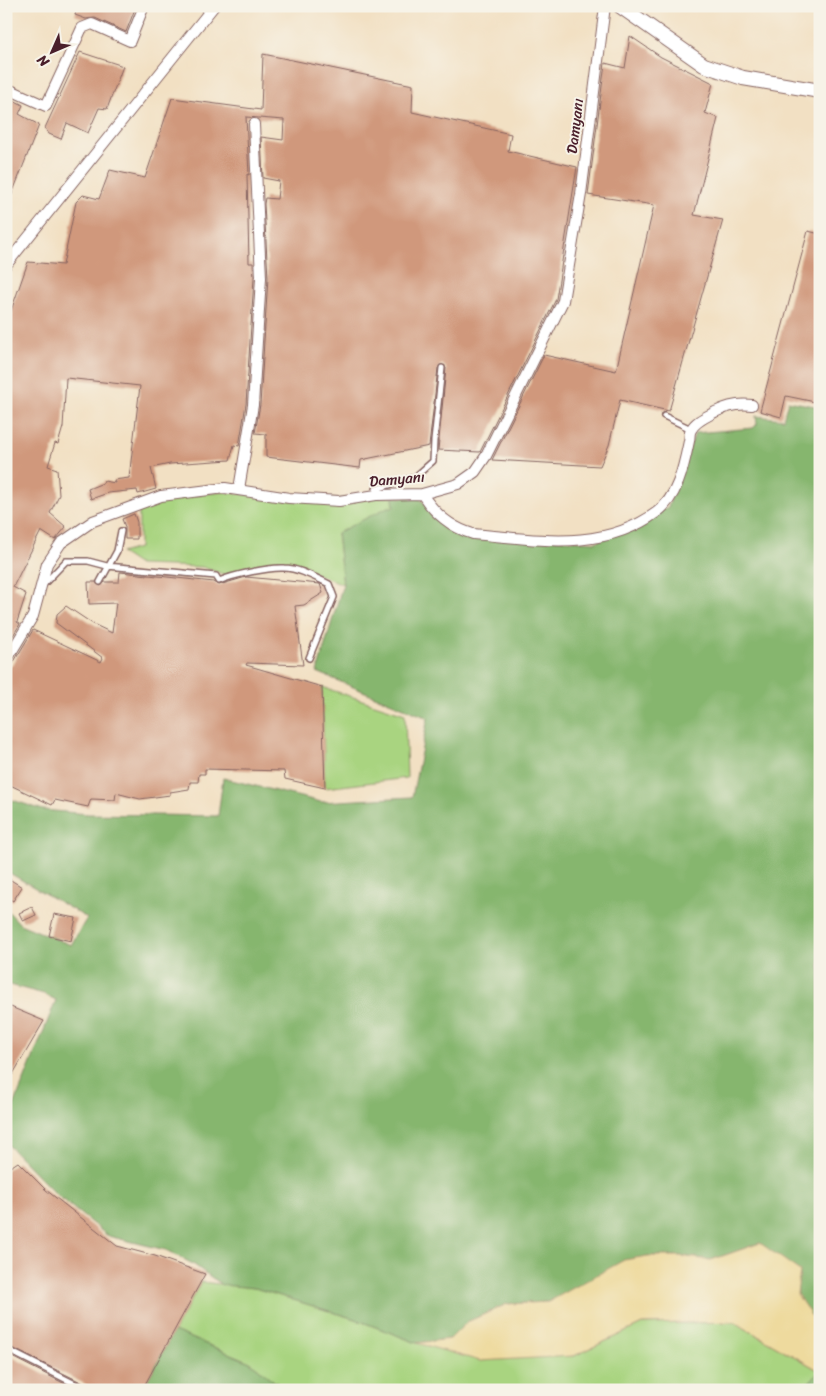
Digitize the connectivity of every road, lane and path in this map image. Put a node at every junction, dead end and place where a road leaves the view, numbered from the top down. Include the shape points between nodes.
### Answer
1 (144, 6) edge
2 (214, 6) edge
3 (605, 6) edge
4 (620, 6) edge
5 (6, 88) edge
6 (820, 90) edge
7 (254, 124) dead end
8 (6, 265) edge
9 (442, 368) dead end
10 (752, 405) dead end
11 (664, 416) dead end
12 (691, 429) junction
13 (239, 489) junction
14 (376, 494) junction
15 (422, 494) junction
16 (121, 530) dead end
17 (108, 566) junction
18 (100, 582) dead end
19 (38, 591) junction
20 (309, 658) dead end
21 (6, 661) edge
22 (6, 1349) edge
23 (87, 1390) edge

1 - 5 street via 130,41 92,24 82,28 46,106
2 - 8 street
3 - 15 street, Damyanı via 581,194 563,301 475,472 458,484
4 - 6 street via 704,65 743,78
7 - 13 street via 261,278 253,405
9 - 14 lane via 433,461 415,478 376,489
10 - 12 street via 721,409 698,421
11 - 12 lane
12 - 15 street via 678,481 666,504 624,530 595,539 567,541 473,534 448,523
13 - 14 street, Damyanı via 289,498 339,501
13 - 19 street, Damyanı via 161,496 93,521 61,543 47,564
14 - 15 street, Damyanı
16 - 17 lane via 117,551
17 - 18 lane
17 - 19 lane via 88,560 66,561
17 - 20 lane via 198,573 216,576 219,581 234,574 285,568 308,574 329,584 334,597
19 - 21 street, Damyanı via 32,616
22 - 23 lane

